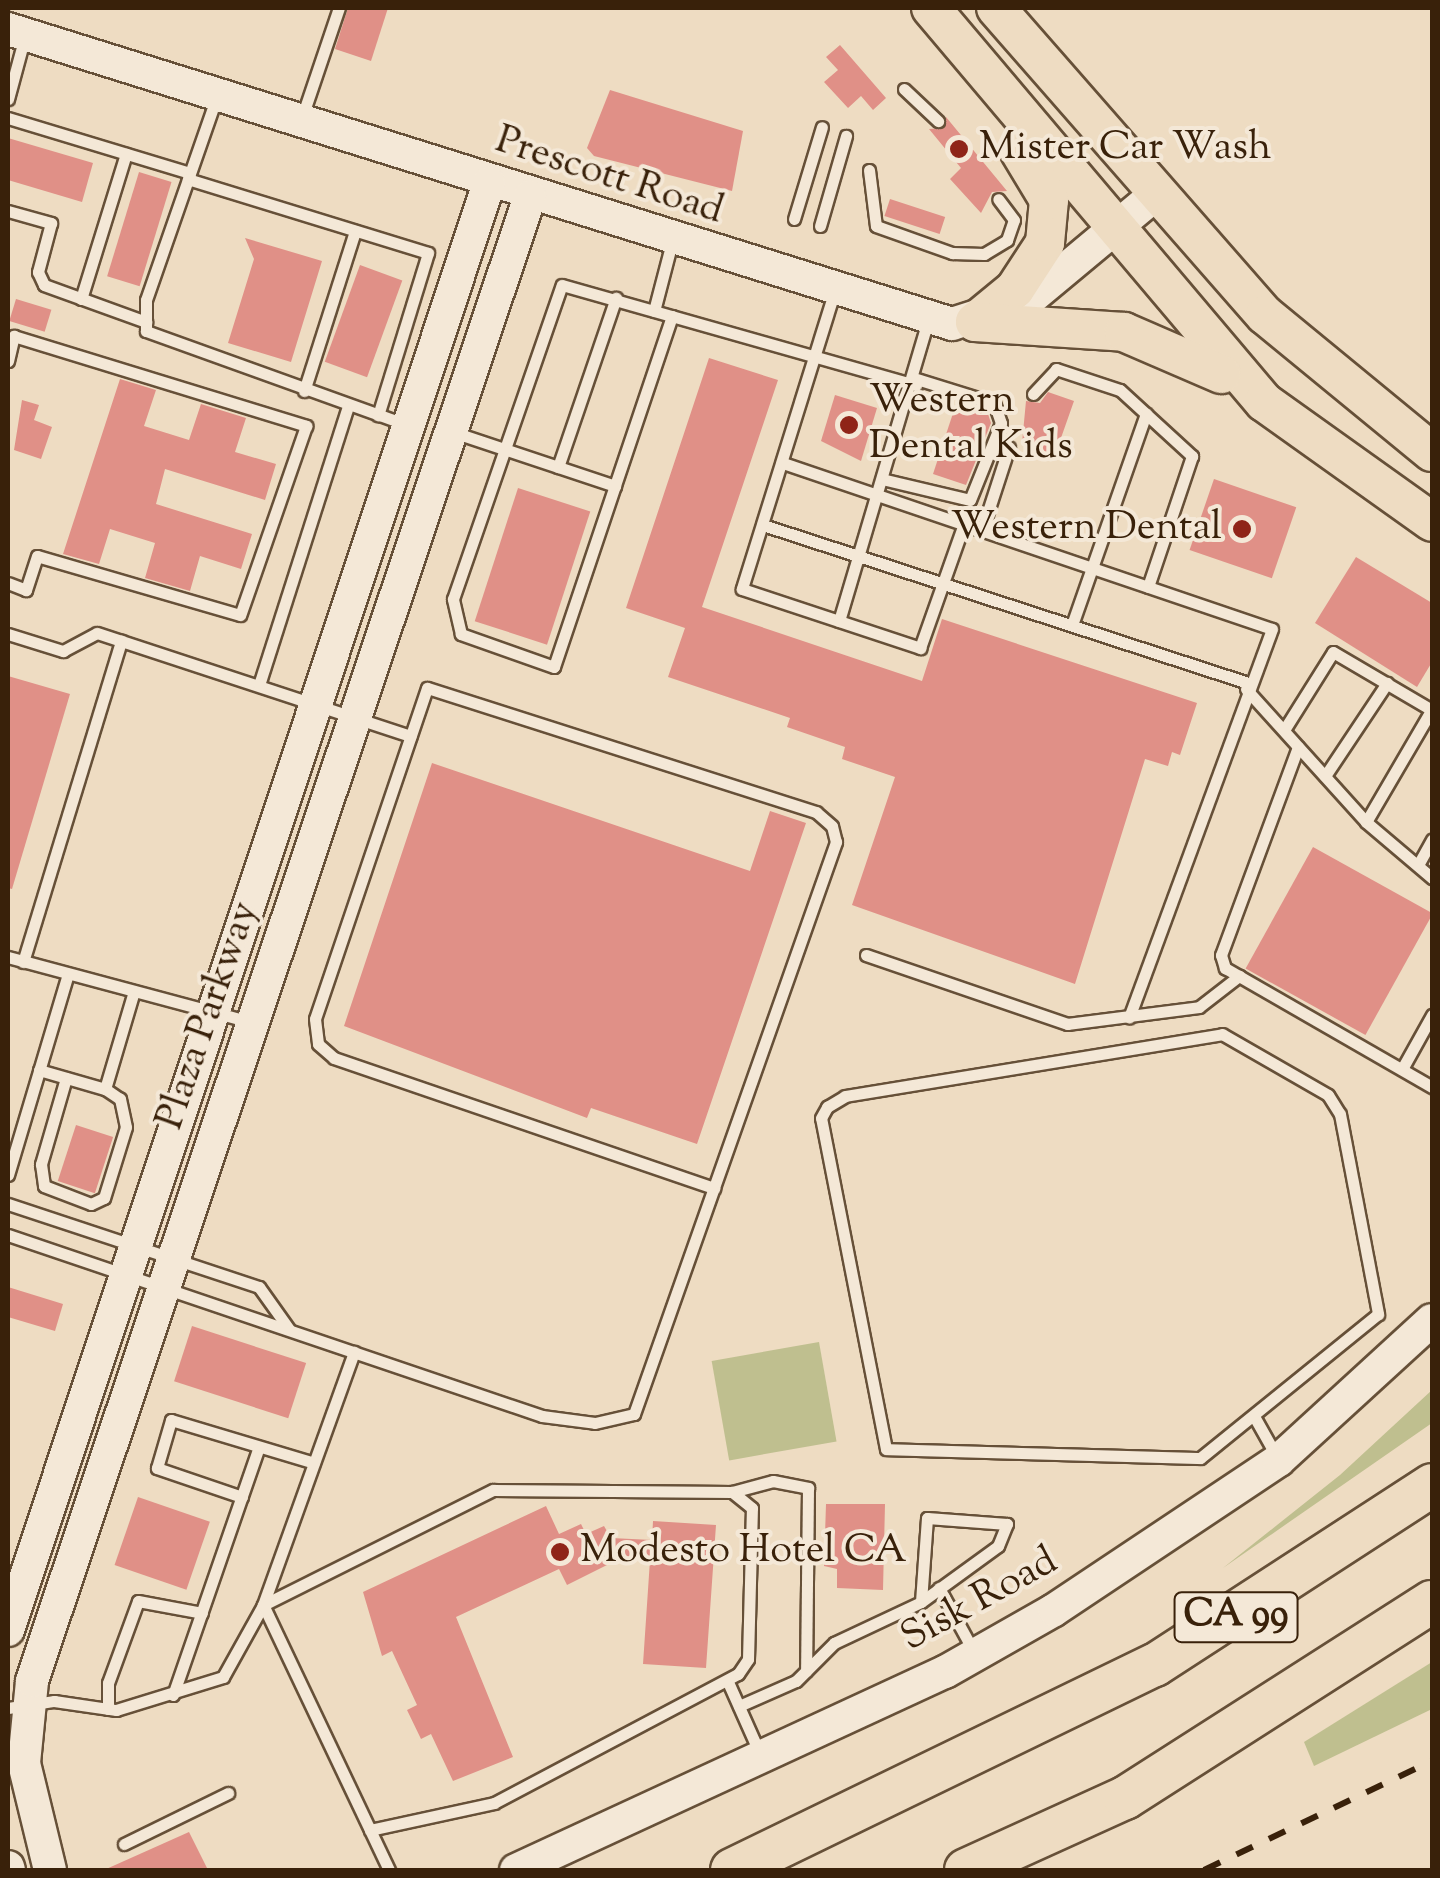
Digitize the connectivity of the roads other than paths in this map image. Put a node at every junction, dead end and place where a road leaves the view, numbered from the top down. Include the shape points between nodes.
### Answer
1 (339, 8) edge
2 (918, 8) edge
3 (931, 8) edge
4 (996, 8) edge
5 (16, 32) edge
6 (904, 89) dead end
7 (217, 96) junction
8 (8, 99) edge
9 (8, 118) edge
10 (938, 122) dead end
11 (300, 123) junction
12 (822, 127) dead end
13 (846, 136) dead end
14 (126, 154) junction
15 (869, 170) dead end
16 (189, 176) junction
17 (489, 183) junction
18 (1155, 195) junction
19 (530, 196) junction
20 (998, 199) dead end
21 (8, 211) edge
22 (794, 218) dead end
23 (820, 226) dead end
24 (355, 230) junction
25 (1112, 232) junction
26 (672, 242) junction
27 (834, 293) junction
28 (616, 298) junction
29 (81, 299) junction
30 (654, 311) junction
31 (672, 316) junction
32 (928, 320) junction
33 (146, 322) junction
34 (974, 322) junction
35 (818, 355) junction
36 (8, 360) edge
37 (917, 382) junction
38 (304, 391) junction
39 (1033, 394) dead end
40 (1264, 402) junction
41 (348, 406) junction
42 (1146, 414) junction
43 (392, 420) junction
44 (450, 431) junction
45 (1009, 448) dead end
46 (502, 449) junction
47 (1432, 452) edge
48 (783, 463) junction
49 (558, 467) junction
50 (886, 480) junction
51 (615, 486) junction
52 (882, 496) junction
53 (1432, 522) edge
54 (964, 524) junction
55 (762, 525) junction
56 (982, 530) junction
57 (861, 556) junction
58 (1090, 567) junction
59 (8, 583) edge
60 (944, 583) junction
61 (1148, 587) junction
62 (839, 621) junction
63 (1072, 625) junction
64 (8, 634) edge
65 (122, 641) junction
66 (259, 684) junction
67 (1386, 684) junction
68 (1247, 686) junction
69 (317, 703) junction
70 (1432, 709) edge
71 (358, 716) junction
72 (1284, 730) junction
73 (411, 736) junction
74 (1298, 746) junction
75 (1325, 776) junction
76 (1366, 822) junction
77 (1432, 840) edge
78 (1418, 866) junction
79 (1432, 878) edge
80 (866, 955) dead end
81 (8, 957) edge
82 (23, 962) junction
83 (68, 974) junction
84 (1238, 976) junction
85 (134, 991) junction
86 (210, 1012) junction
87 (1432, 1015) edge
88 (1129, 1018) junction
89 (252, 1022) junction
90 (1402, 1069) junction
91 (39, 1070) junction
92 (66, 1078) junction
93 (1432, 1087) edge
94 (106, 1088) junction
95 (8, 1175) edge
96 (714, 1188) junction
97 (8, 1204) edge
98 (8, 1235) edge
99 (125, 1256) junction
100 (166, 1269) junction
101 (1432, 1320) edge
102 (289, 1329) junction
103 (354, 1352) junction
104 (1255, 1418) junction
105 (259, 1446) junction
106 (1432, 1455) edge
107 (1279, 1460) junction
108 (314, 1463) junction
109 (1432, 1485) edge
110 (732, 1492) junction
111 (242, 1497) junction
112 (938, 1588) junction
113 (921, 1602) junction
114 (1432, 1602) edge
115 (263, 1604) junction
116 (202, 1614) junction
117 (8, 1630) edge
118 (1432, 1631) edge
119 (976, 1655) junction
120 (806, 1672) junction
121 (728, 1682) junction
122 (1302, 1692) junction
123 (174, 1695) junction
124 (28, 1696) edge
125 (739, 1706) junction
126 (108, 1709) junction
127 (1029, 1732) junction
128 (763, 1760) junction
129 (228, 1793) dead end
130 (370, 1830) junction
131 (124, 1844) dead end
132 (50, 1870) edge
133 (390, 1870) edge
134 (516, 1870) edge
135 (732, 1870) edge
136 (966, 1870) edge

1 - 11 lane
2 - 34 main road via 941,56 1049,200 1036,260
3 - 25 main road
4 - 18 main road
5 - 7 street, Prescott Road
5 - 8 lane
6 - 10 lane
7 - 11 street, Prescott Road
7 - 16 lane
9 - 14 lane
11 - 17 street, Prescott Road
12 - 22 lane
13 - 23 lane
14 - 16 lane
14 - 29 lane
15 - 20 lane via 876,226 952,253 984,254 1006,240 1014,220
16 - 24 lane
16 - 33 lane
17 - 19 street, Prescott Road
17 - 43 street, Plaza Parkway
18 - 25 street, Prescott Road
18 - 47 main road via 1322,369
19 - 26 street, Prescott Road
19 - 44 street, Plaza Parkway
21 - 29 lane via 51,223 38,272 44,285
24 - 38 lane
24 - 43 lane via 428,253
25 - 34 street, Prescott Road via 1030,298
25 - 40 main road
26 - 27 street, Prescott Road
26 - 30 lane
27 - 32 street, Prescott Road
27 - 35 lane
28 - 30 lane
28 - 46 lane via 562,285
28 - 49 lane
29 - 33 lane
30 - 31 lane
31 - 35 lane
31 - 51 lane
32 - 34 street, Prescott Road
32 - 37 lane
33 - 38 lane via 160,343
34 - 40 main road via 1124,332 1178,349
35 - 37 lane
35 - 48 lane
36 - 59 lane via 14,336 306,426 240,615 37,556 26,590
37 - 50 lane
37 - 50 lane via 994,403 1001,423 970,500
38 - 41 lane
39 - 42 lane via 1056,369 1120,390
40 - 53 main road
41 - 43 lane
41 - 66 lane
42 - 58 lane
42 - 61 lane via 1192,456
43 - 69 street, Plaza Parkway
44 - 46 lane
44 - 71 street, Plaza Parkway
45 - 56 lane
46 - 49 lane
46 - 51 lane via 453,620 461,634 554,667
48 - 52 lane
48 - 55 lane
49 - 51 lane
50 - 52 lane
52 - 54 lane
52 - 57 lane
54 - 56 lane
54 - 60 lane
55 - 57 lane
55 - 62 lane via 742,589
56 - 58 lane
57 - 60 lane
57 - 62 lane
58 - 61 lane
58 - 63 lane
60 - 62 lane via 920,648
60 - 63 lane
61 - 68 lane via 1272,629
63 - 68 lane
64 - 65 lane via 63,651 97,633
65 - 66 lane
65 - 82 lane
66 - 69 lane
67 - 70 lane
67 - 72 lane via 1333,652
67 - 75 lane
68 - 72 lane
68 - 88 lane
69 - 71 lane
69 - 86 street, Plaza Parkway
70 - 76 lane
71 - 73 lane
71 - 89 street, Plaza Parkway
72 - 74 lane
73 - 96 lane via 315,1019 318,1044 334,1058
73 - 96 lane via 427,688 816,812 832,826 836,842
74 - 75 lane
74 - 84 lane via 1221,954
75 - 76 lane
76 - 78 lane
77 - 78 lane
78 - 79 lane
80 - 88 lane via 1067,1024
81 - 82 lane
82 - 83 lane
83 - 85 lane
83 - 91 lane
84 - 88 lane via 1199,1007
84 - 90 lane
85 - 86 lane
85 - 94 lane
86 - 89 lane
86 - 99 street, Plaza Parkway
87 - 90 lane
89 - 100 street, Plaza Parkway
90 - 93 lane
91 - 92 lane
91 - 95 lane
92 - 94 lane
92 - 94 lane via 40,1164 44,1186 90,1204 104,1198 126,1126 120,1099
96 - 103 lane via 634,1414 623,1422 542,1416
97 - 99 lane
98 - 99 lane
99 - 100 lane
99 - 100 lane
99 - 117 street, Plaza Parkway
100 - 102 lane
100 - 102 lane via 259,1288
100 - 124 street, Plaza Parkway
101 - 107 street, Sisk Road
102 - 103 lane
103 - 108 lane
104 - 104 lane via 1218,1450 1180,1462 886,1449 820,1118 827,1107 845,1096 1222,1034 1328,1095 1378,1314
104 - 107 lane
105 - 108 lane
105 - 111 lane
105 - 111 lane via 171,1420 157,1468
106 - 127 highway
107 - 119 street, Sisk Road via 1147,1554
108 - 115 lane
109 - 127 highway, CA 99 via 1266,1598
110 - 115 lane via 510,1485
110 - 120 lane via 773,1481 808,1488
110 - 121 lane via 752,1508 748,1659
111 - 116 lane
112 - 113 lane
112 - 113 lane via 998,1546 1007,1524 926,1518
112 - 119 lane
113 - 120 lane via 834,1643
114 - 122 highway, CA 99
115 - 123 lane via 223,1676
115 - 130 lane
116 - 123 lane
116 - 126 lane via 138,1600 108,1682
118 - 122 highway
119 - 128 street, Sisk Road
120 - 125 lane
121 - 125 lane
121 - 130 lane via 494,1803
122 - 136 highway, CA 99 via 1124,1798
123 - 126 lane
124 - 126 lane
124 - 132 street, Plaza Parkway via 30,1806
125 - 128 lane
127 - 135 highway, CA 99
128 - 134 street, Sisk Road
129 - 131 lane
130 - 133 lane

